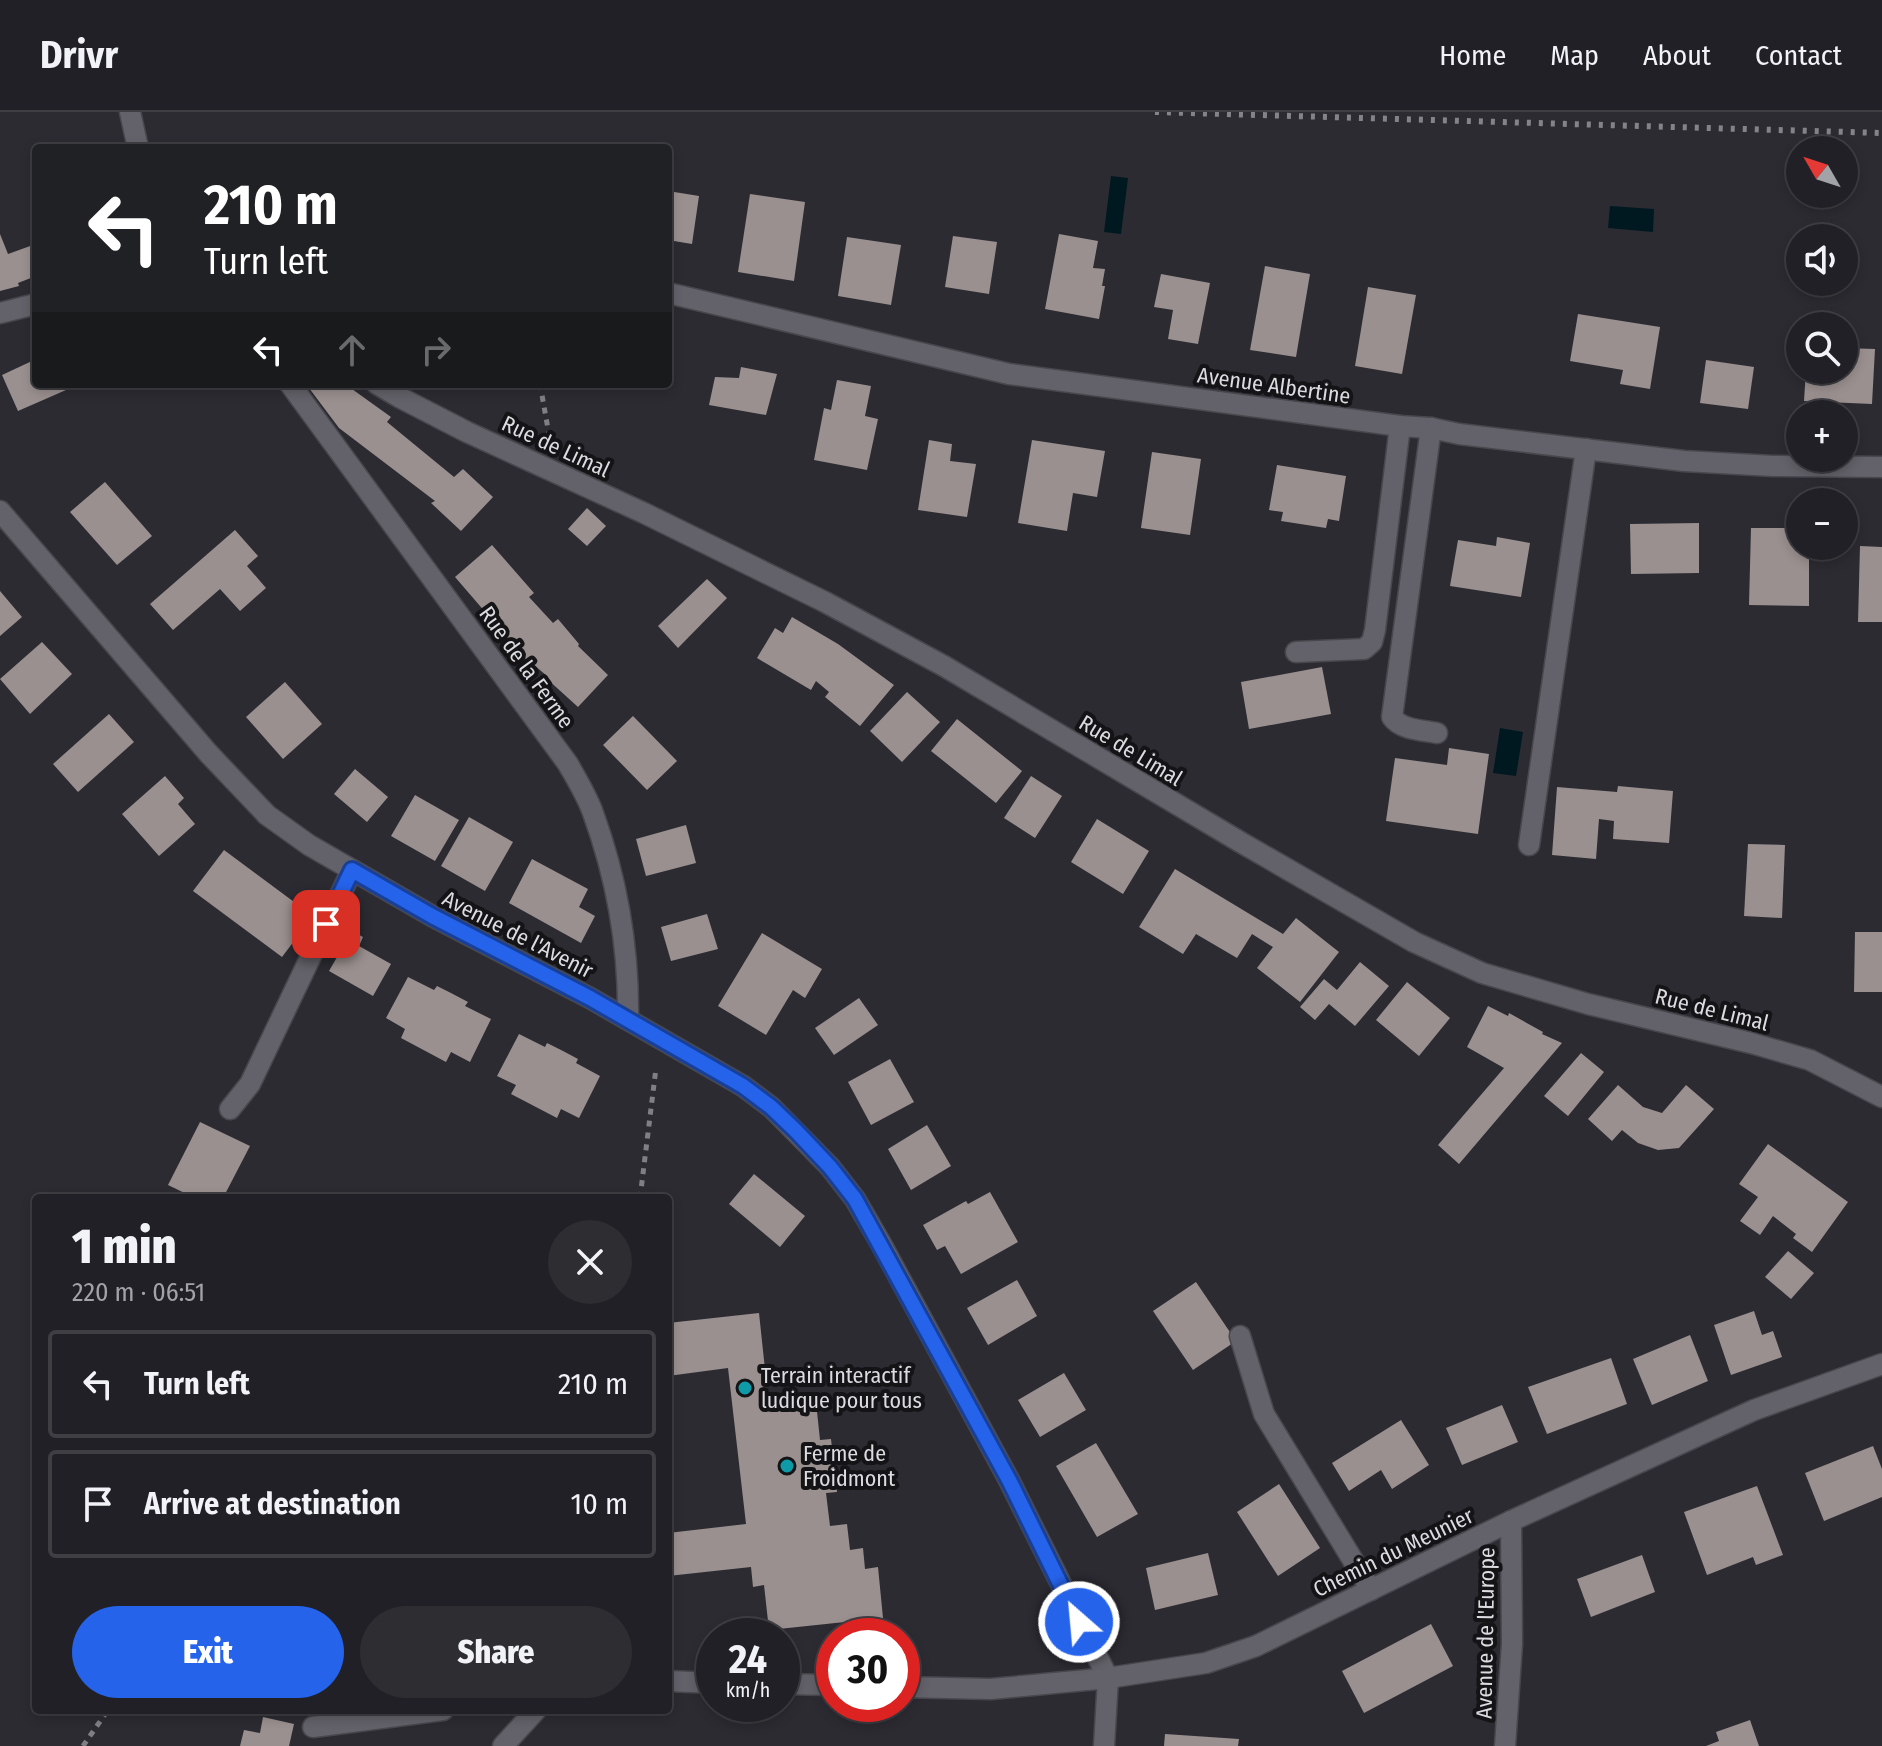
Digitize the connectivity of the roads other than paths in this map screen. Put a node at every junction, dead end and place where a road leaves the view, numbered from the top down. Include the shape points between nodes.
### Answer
1 (130, 112) edge
2 (137, 144) edge
3 (672, 294) edge
4 (32, 305) edge
5 (0, 313) edge
6 (293, 388) edge
7 (384, 388) edge
8 (1400, 426) junction
9 (1431, 428) junction
10 (1586, 449) junction
11 (1882, 467) edge
12 (0, 511) edge
13 (1296, 652) dead end
14 (1437, 733) dead end
15 (1529, 845) dead end
16 (352, 870) junction
17 (628, 1019) junction
18 (1882, 1097) edge
19 (230, 1109) dead end
20 (1240, 1336) dead end
21 (1882, 1364) edge
22 (1511, 1521) junction
23 (1371, 1590) junction
24 (1108, 1678) junction
25 (672, 1681) edge
26 (696, 1682) edge
27 (920, 1687) edge
28 (412, 1714) edge
29 (530, 1714) edge
30 (313, 1727) dead end
31 (503, 1746) edge
32 (1104, 1746) edge
33 (1505, 1746) edge

1 - 2 street
3 - 8 street, Avenue Albertine via 1009,374
4 - 5 street
6 - 17 street, Rue de la Ferme via 568,764 593,811 620,918 629,978
7 - 18 street, Rue de Limal via 825,602 944,666 1414,942 1482,973 1810,1060
8 - 9 street, Avenue Albertine
8 - 13 street via 1372,642 1364,649
9 - 10 street, Avenue Albertine
9 - 14 street via 1392,717 1400,726
10 - 11 street, Avenue Albertine via 1684,461
10 - 15 street
12 - 16 street, Avenue de l'Avenir via 237,785 267,815
16 - 17 street, Avenue de l'Avenir
16 - 19 street via 250,1084
17 - 24 street, Avenue de l'Avenir via 771,1107 855,1199 1009,1480
20 - 23 street via 1264,1414
21 - 22 street, Chemin du Meunier via 1754,1410
22 - 23 street, Chemin du Meunier
22 - 33 street, Avenue de l'Europe via 1512,1644
23 - 24 street, Chemin du Meunier via 1256,1646 1206,1663
24 - 27 street, Chemin du Meunier via 991,1689
24 - 32 street
25 - 26 street
28 - 30 street
29 - 31 street

